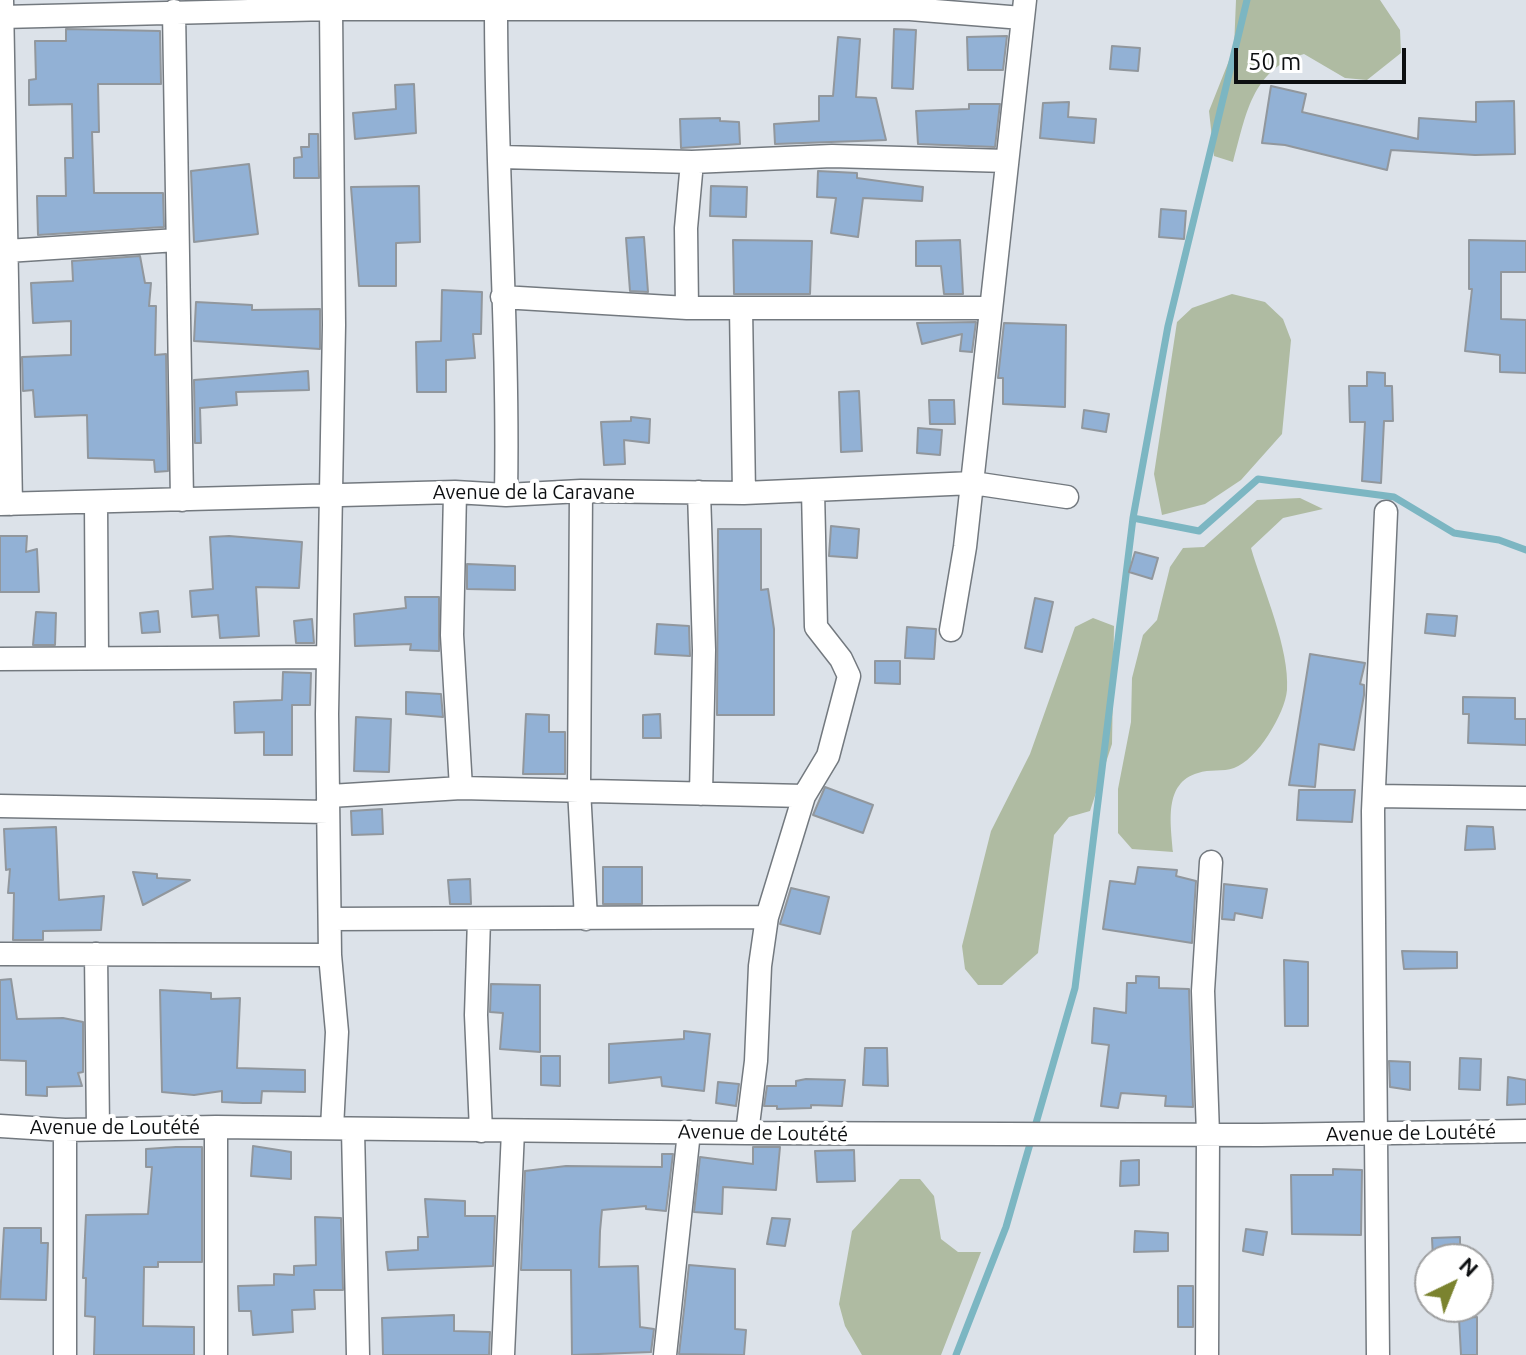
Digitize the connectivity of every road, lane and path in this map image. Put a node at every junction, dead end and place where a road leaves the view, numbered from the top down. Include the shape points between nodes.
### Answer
1 (230, 5) edge
2 (382, 5) edge
3 (696, 6) edge
4 (2, 8) edge
5 (331, 9) junction
6 (496, 9) junction
7 (1024, 9) edge
8 (174, 11) junction
9 (2, 149) edge
10 (501, 157) junction
11 (1007, 161) junction
12 (692, 162) junction
13 (177, 240) junction
14 (7, 251) junction
15 (502, 297) junction
16 (687, 308) junction
17 (741, 308) junction
18 (991, 308) junction
19 (4, 316) edge
20 (973, 483) junction
21 (813, 490) junction
22 (581, 491) junction
23 (455, 492) junction
24 (699, 492) junction
25 (744, 493) junction
26 (506, 495) junction
27 (331, 496) junction
28 (1067, 497) dead end
29 (182, 500) junction
30 (96, 502) junction
31 (6, 504) edge
32 (1386, 512) dead end
33 (951, 630) dead end
34 (328, 657) junction
35 (97, 658) junction
36 (0, 659) edge
37 (461, 788) junction
38 (579, 789) junction
39 (701, 794) junction
40 (804, 796) junction
41 (1374, 796) junction
42 (1526, 798) edge
43 (329, 804) junction
44 (0, 806) edge
45 (1211, 862) dead end
46 (767, 917) junction
47 (330, 919) junction
48 (479, 919) junction
49 (586, 919) junction
50 (0, 954) edge
51 (96, 954) junction
52 (330, 955) junction
53 (0, 1126) edge
54 (216, 1127) junction
55 (98, 1129) junction
56 (342, 1129) junction
57 (65, 1130) junction
58 (481, 1131) junction
59 (513, 1131) junction
60 (1526, 1131) edge
61 (689, 1132) junction
62 (747, 1133) junction
63 (1376, 1133) junction
64 (1208, 1134) junction
65 (65, 1355) edge
66 (216, 1355) edge
67 (358, 1355) edge
68 (503, 1355) edge
69 (665, 1355) edge
70 (1207, 1355) edge
71 (1378, 1355) edge

1 - 5 street
1 - 8 street
2 - 5 street
2 - 6 street
3 - 6 street
3 - 7 street
4 - 8 street
4 - 9 street
5 - 27 street
6 - 10 street
7 - 11 street
8 - 13 street
9 - 14 street
10 - 12 street
10 - 15 street
11 - 12 street via 832,156
11 - 18 street
12 - 16 street
13 - 14 street
13 - 29 street
14 - 19 street
15 - 16 street
15 - 26 street via 508,365
16 - 17 street
17 - 18 street
17 - 25 street
18 - 20 street
19 - 31 street
20 - 21 street, Avenue de la Caravane
20 - 28 street, Avenue de la Caravane
20 - 33 street
21 - 25 street, Avenue de la Caravane
21 - 40 street via 816,627 849,676 828,756
22 - 24 street, Avenue de la Caravane
22 - 26 street, Avenue de la Caravane
22 - 38 street
23 - 26 street, Avenue de la Caravane
23 - 27 street, Avenue de la Caravane
23 - 37 street via 452,635
24 - 25 street, Avenue de la Caravane
24 - 39 street
27 - 29 street, Avenue de la Caravane
27 - 34 street
29 - 30 street, Avenue de la Caravane
30 - 31 street, Avenue de la Caravane
30 - 35 street
32 - 41 street
34 - 35 street
34 - 43 street
35 - 36 street
37 - 38 street
37 - 43 street
38 - 39 street
38 - 49 street
39 - 40 street
40 - 46 street
41 - 42 street
41 - 63 street
43 - 44 street
43 - 47 street
45 - 64 street via 1203,991
46 - 49 street
46 - 62 street
47 - 48 street
47 - 52 street
48 - 49 street
48 - 58 street
50 - 51 street
51 - 52 street
51 - 55 street
52 - 56 street
53 - 57 street, Avenue de Loutété
54 - 55 street, Avenue de Loutété
54 - 56 street, Avenue de Loutété
54 - 66 street
55 - 57 street, Avenue de Loutété
56 - 58 street, Avenue de Loutété
56 - 67 street
57 - 65 street
58 - 59 street, Avenue de Loutété
59 - 61 street, Avenue de Loutété
59 - 68 street
60 - 63 street, Avenue de Loutété
61 - 62 street, Avenue de Loutété
61 - 69 street
62 - 64 street, Avenue de Loutété
63 - 64 street, Avenue de Loutété
63 - 71 street
64 - 70 street

